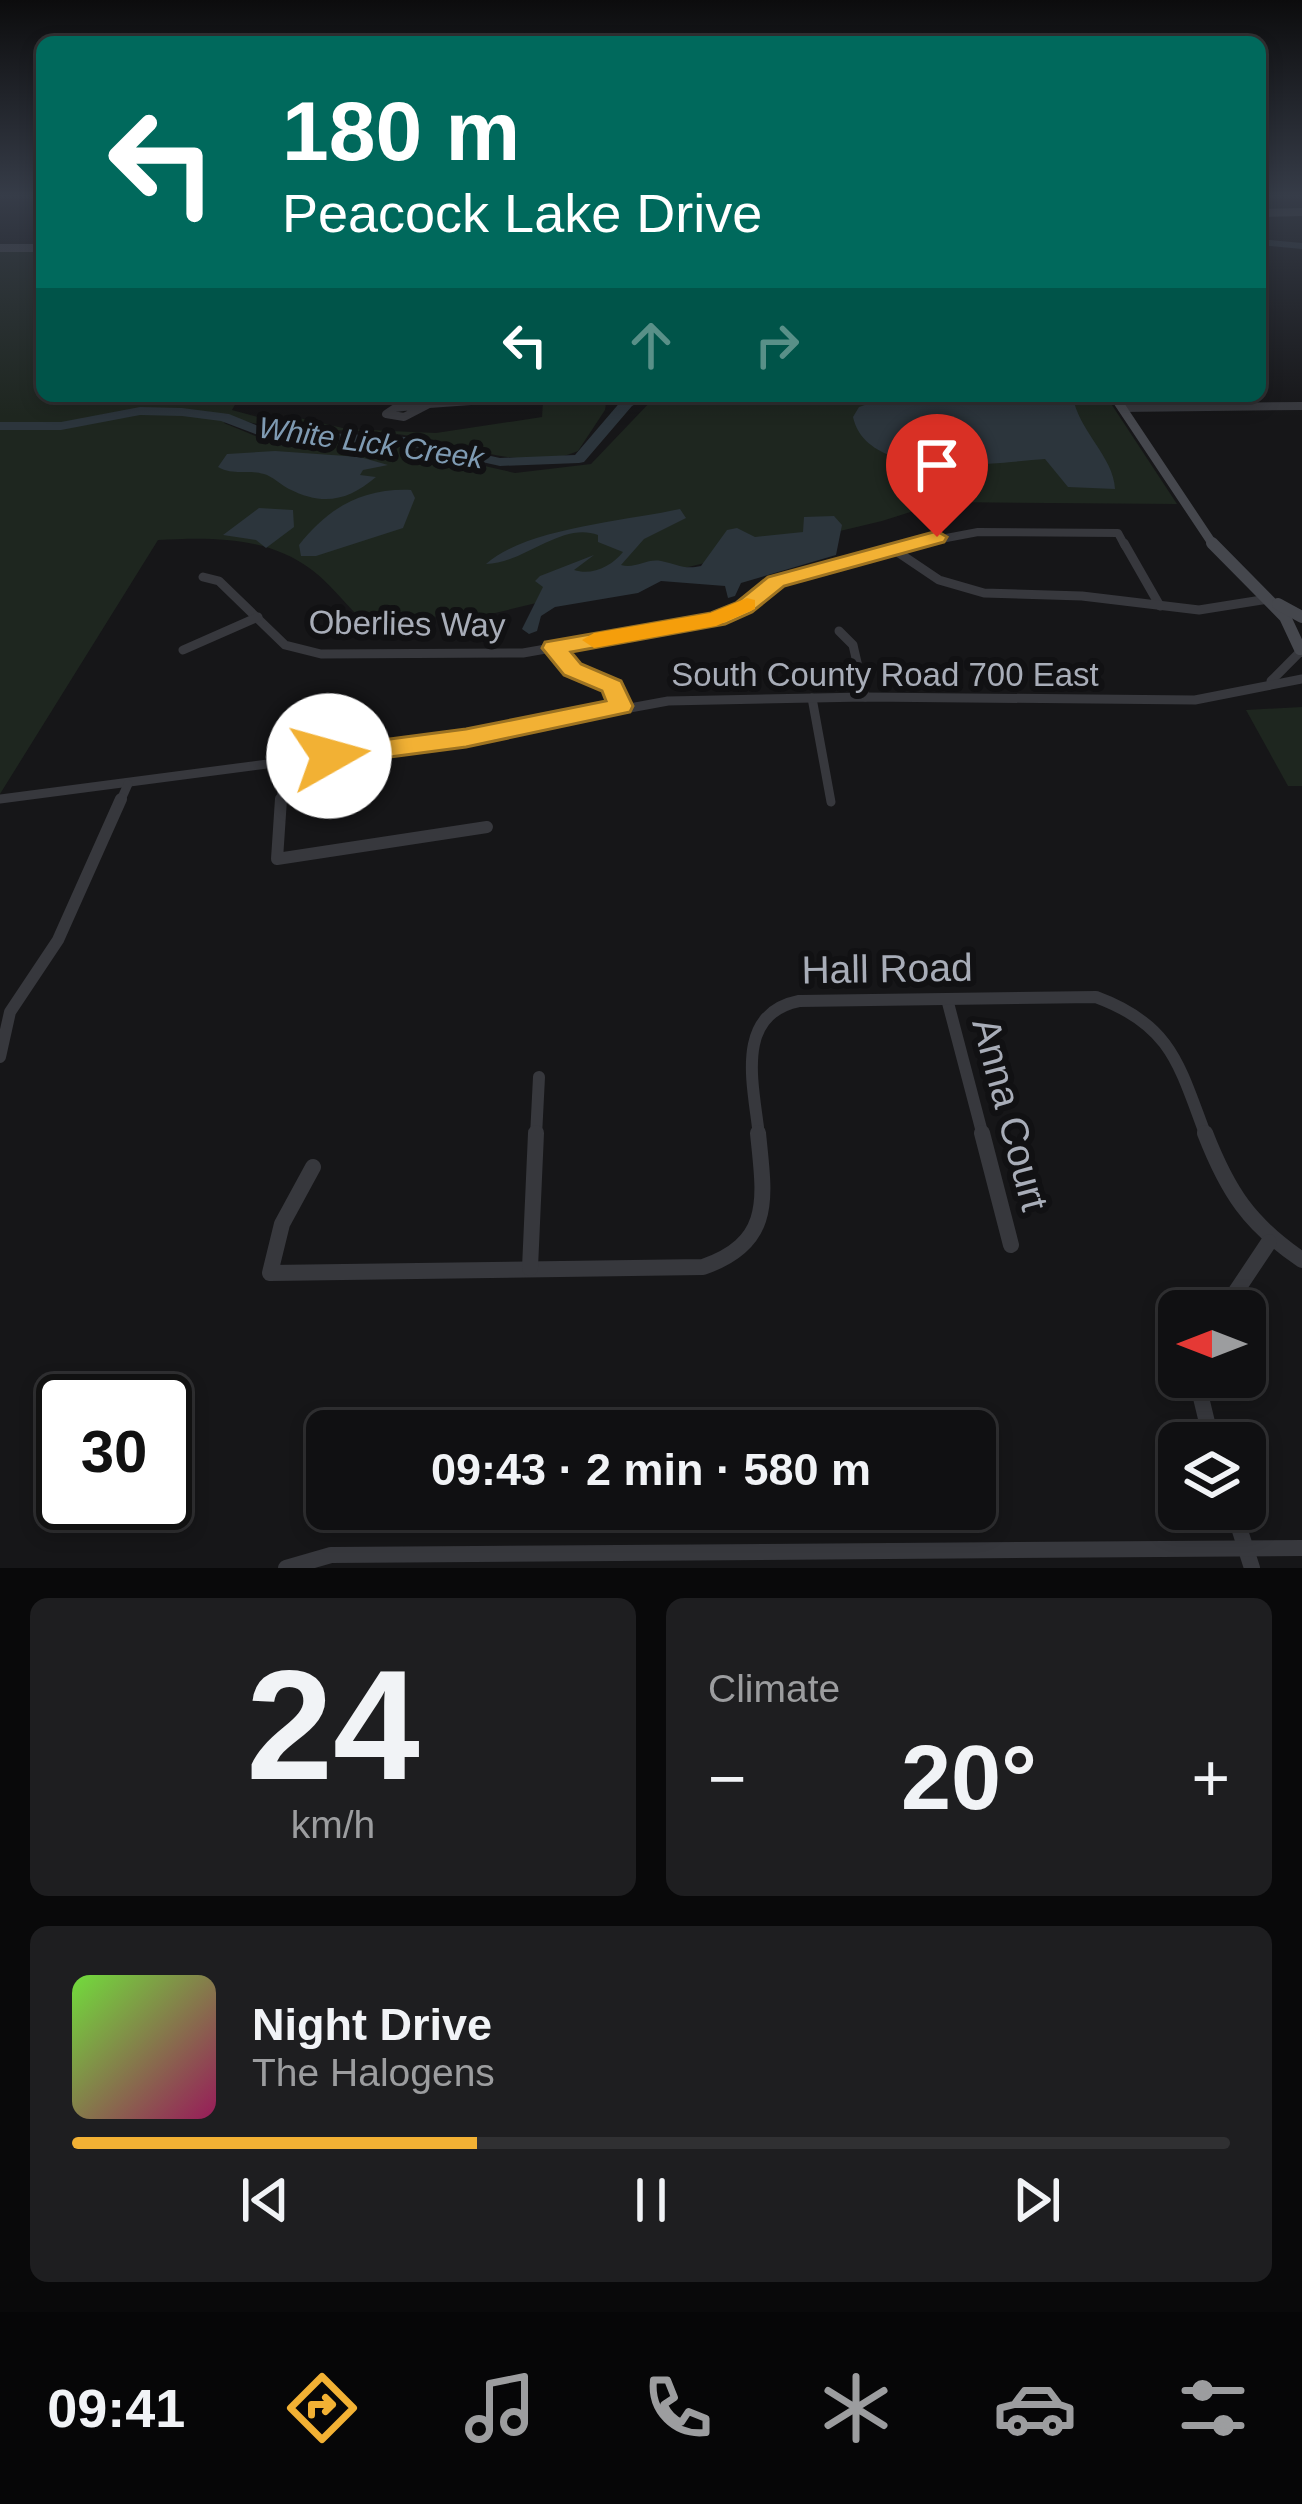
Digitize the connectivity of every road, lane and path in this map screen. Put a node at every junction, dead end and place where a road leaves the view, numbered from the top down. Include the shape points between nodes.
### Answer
1 (457, 402) edge
2 (1118, 402) edge
3 (429, 404) junction
4 (1302, 406) edge
5 (1122, 408) junction
6 (896, 551) junction
7 (203, 577) dead end
8 (1268, 599) junction
9 (1160, 606) junction
10 (258, 617) junction
11 (1302, 617) edge
12 (839, 631) dead end
13 (554, 648) junction
14 (184, 650) dead end
15 (1301, 651) edge
16 (1302, 679) edge
17 (1271, 681) junction
18 (865, 697) junction
19 (812, 698) junction
20 (621, 706) junction
21 (284, 762) junction
22 (128, 784) junction
23 (0, 799) edge
24 (831, 802) dead end
25 (488, 827) dead end
26 (947, 999) junction
27 (0, 1057) edge
28 (539, 1076) dead end
29 (313, 1167) dead end
30 (1269, 1242) junction
31 (1011, 1245) dead end
32 (1302, 1260) edge
33 (530, 1268) junction
34 (1237, 1290) edge
35 (1240, 1530) edge
36 (1302, 1549) edge
37 (1249, 1559) edge
38 (286, 1568) edge

1 - 3 street
2 - 5 street
3 - 3 street via 394,408 386,414 404,417
4 - 5 street
5 - 8 street via 1217,550
6 - 9 street via 927,576 986,593
6 - 9 street, Oberlies Way via 958,533 1118,533
6 - 13 street, Oberlies Way via 776,581 716,619
7 - 10 street, Oberlies Way via 219,581
8 - 9 street via 1238,609
8 - 11 street
8 - 15 street
10 - 13 street, Oberlies Way via 285,644 321,654
10 - 14 street
12 - 18 street via 853,645
13 - 20 street via 573,669 612,686
15 - 17 street, South County Road 700 East
16 - 17 street, South County Road 700 East
17 - 18 street, South County Road 700 East via 1195,700
18 - 19 street, South County Road 700 East
19 - 20 street, South County Road 700 East
19 - 24 street
20 - 21 street, South County Road 700 East via 466,738
21 - 22 street, South County Road 700 East
21 - 25 street via 277,859
22 - 23 street, South County Road 700 East
22 - 27 street via 58,940 10,1012
26 - 30 street, Hall Road via 1096,997 1142,1015 1172,1051 1231,1199
26 - 31 street, Anna Court
26 - 33 street, Hall Road via 787,1002 757,1026 751,1048 764,1199 752,1242 733,1256 691,1268
28 - 33 street
29 - 33 street, Hall Road via 282,1224 270,1273
30 - 32 street, Hall Road
30 - 34 street
35 - 37 street
36 - 37 street
37 - 38 street via 331,1555

